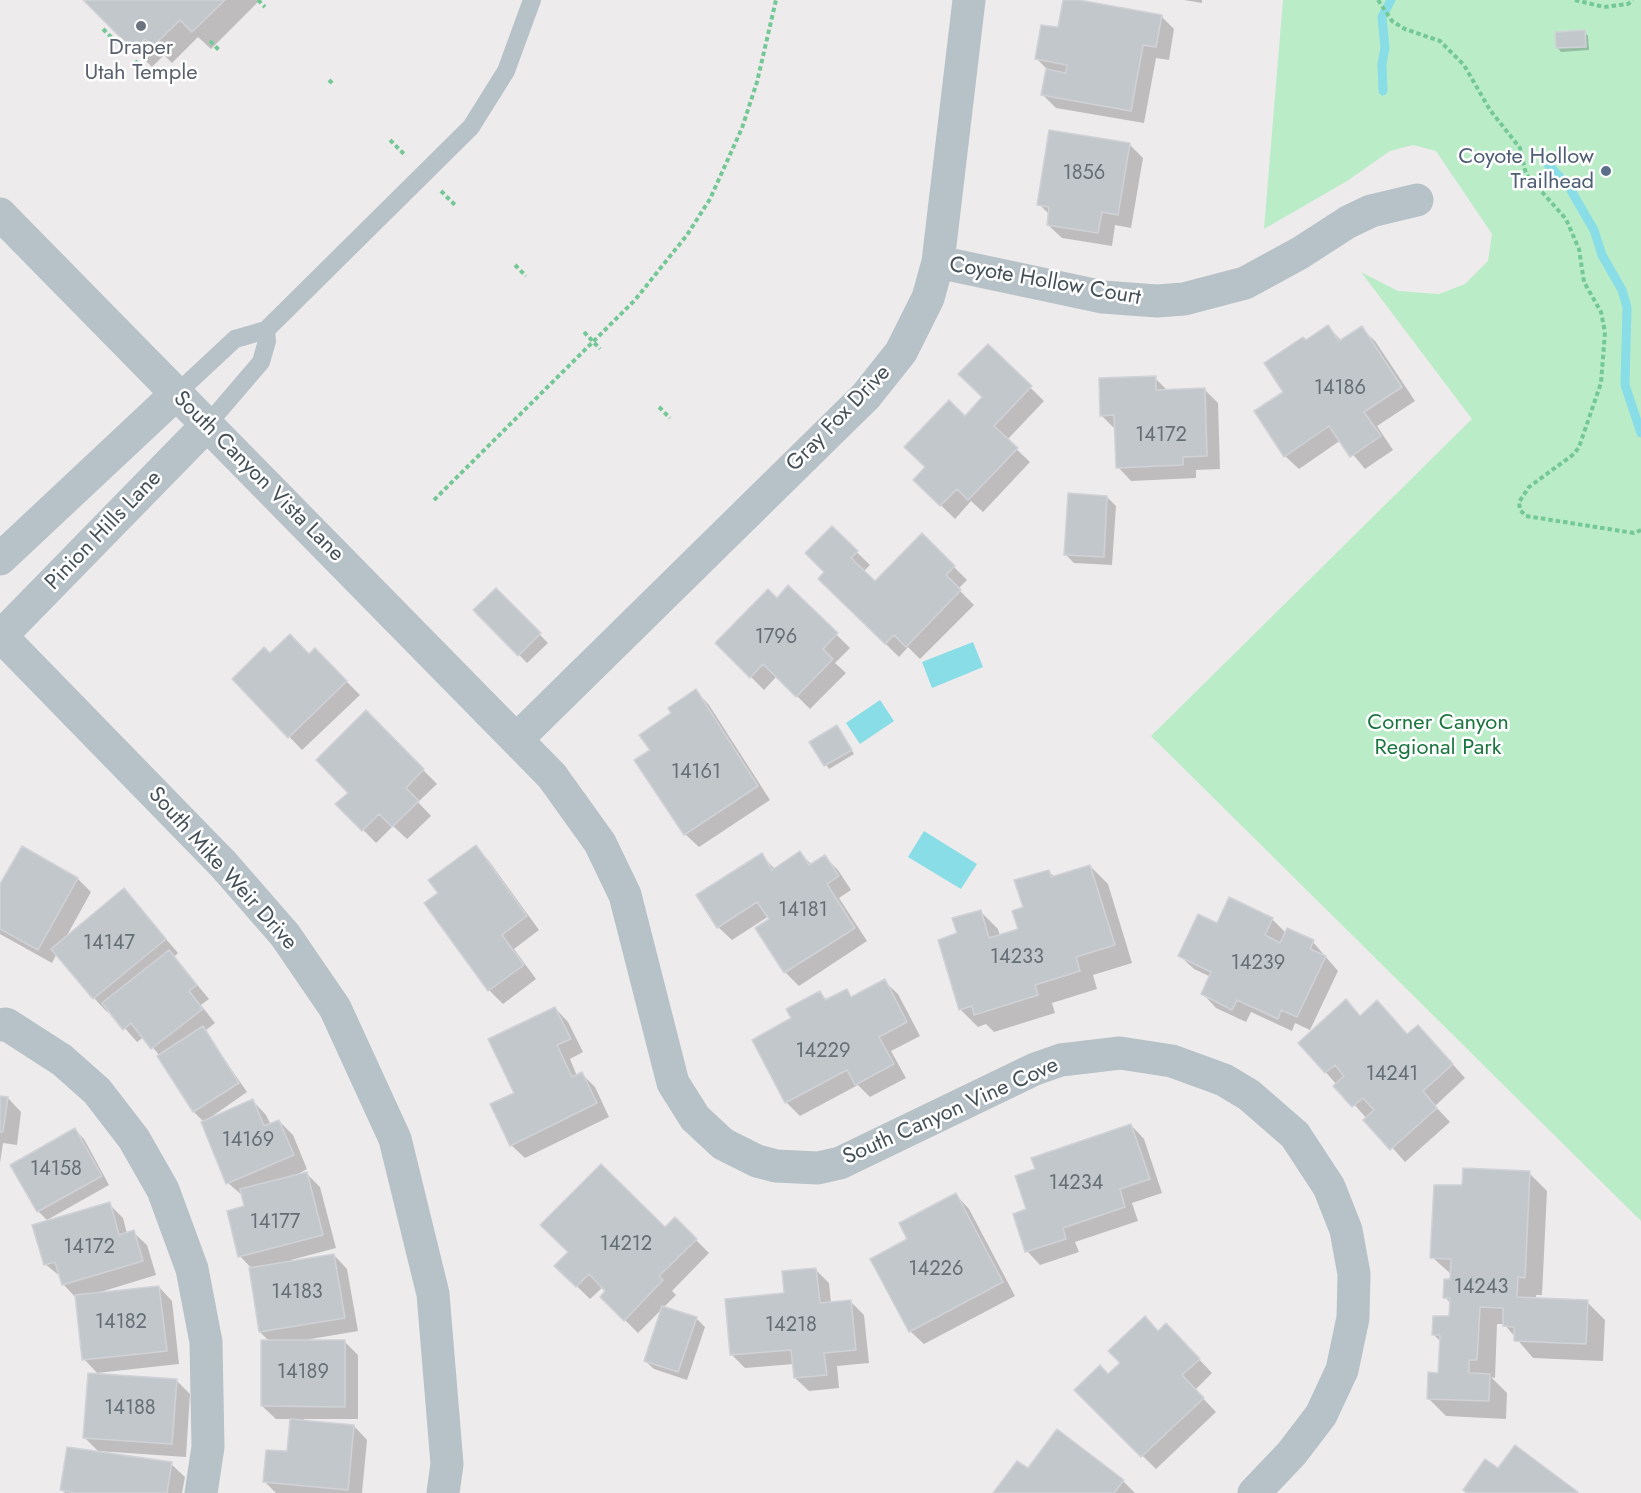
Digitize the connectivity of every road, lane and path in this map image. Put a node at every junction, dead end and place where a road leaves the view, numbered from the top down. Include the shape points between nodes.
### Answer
1 (258, 0) edge
2 (532, 0) edge
3 (776, 0) edge
4 (969, 0) edge
5 (1378, 0) edge
6 (1575, 0) edge
7 (1633, 0) edge
8 (265, 7) dead end
9 (103, 29) dead end
10 (210, 41) dead end
11 (119, 45) dead end
12 (219, 50) dead end
13 (135, 61) dead end
14 (152, 77) dead end
15 (390, 140) dead end
16 (410, 160) dead end
17 (439, 189) dead end
18 (1417, 200) dead end
19 (456, 206) dead end
20 (0, 214) edge
21 (938, 262) junction
22 (515, 265) dead end
23 (526, 276) dead end
24 (266, 330) junction
25 (584, 332) dead end
26 (593, 341) junction
27 (600, 349) dead end
28 (176, 394) junction
29 (659, 407) dead end
30 (670, 418) dead end
31 (207, 425) junction
32 (434, 500) dead end
33 (1641, 530) edge
34 (0, 559) edge
35 (0, 636) edge
36 (518, 738) junction
37 (0, 1025) edge
38 (201, 1493) edge
39 (443, 1493) edge
40 (1254, 1493) edge

1 - 8 path
2 - 24 lane via 506,70 471,127
3 - 26 path via 742,128 710,199 661,269
4 - 21 street, Gray Fox Drive
5 - 33 path via 1392,21 1440,41 1464,65 1490,110 1520,148 1526,174 1566,219 1580,249 1584,282 1601,312 1605,332 1601,383 1579,447 1529,487 1519,502 1520,510 1526,516
6 - 7 path via 1604,7
9 - 11 path
10 - 12 path
13 - 14 path
15 - 16 path
17 - 19 path
18 - 21 street, Coyote Hollow Court via 1371,211 1348,222 1245,283 1184,299 1103,297
20 - 28 street, South Canyon Vista Lane
21 - 36 street, Gray Fox Drive via 915,327 901,352 866,396
22 - 23 path
24 - 28 lane via 235,339
24 - 31 lane via 261,362
25 - 26 path
26 - 27 path
26 - 32 path
28 - 31 street, South Canyon Vista Lane
28 - 34 street
29 - 30 path
31 - 35 street, Pinion Hills Lane
31 - 36 street, South Canyon Vista Lane
35 - 39 street, South Mike Weir Drive via 224,865 285,934 335,1008 395,1139 433,1294 447,1464
36 - 40 street, South Canyon Vine Cove via 584,816 615,870 633,921 666,1063 683,1101 708,1132 739,1154 786,1167 818,1168 840,1163 1035,1069 1061,1060 1120,1053 1172,1061 1224,1080 1250,1095 1295,1135 1329,1187 1346,1230 1354,1274 1353,1318 1342,1370 1321,1415
37 - 38 street via 6,1024 62,1060 97,1090 134,1139 163,1190 192,1269 206,1342 208,1447

